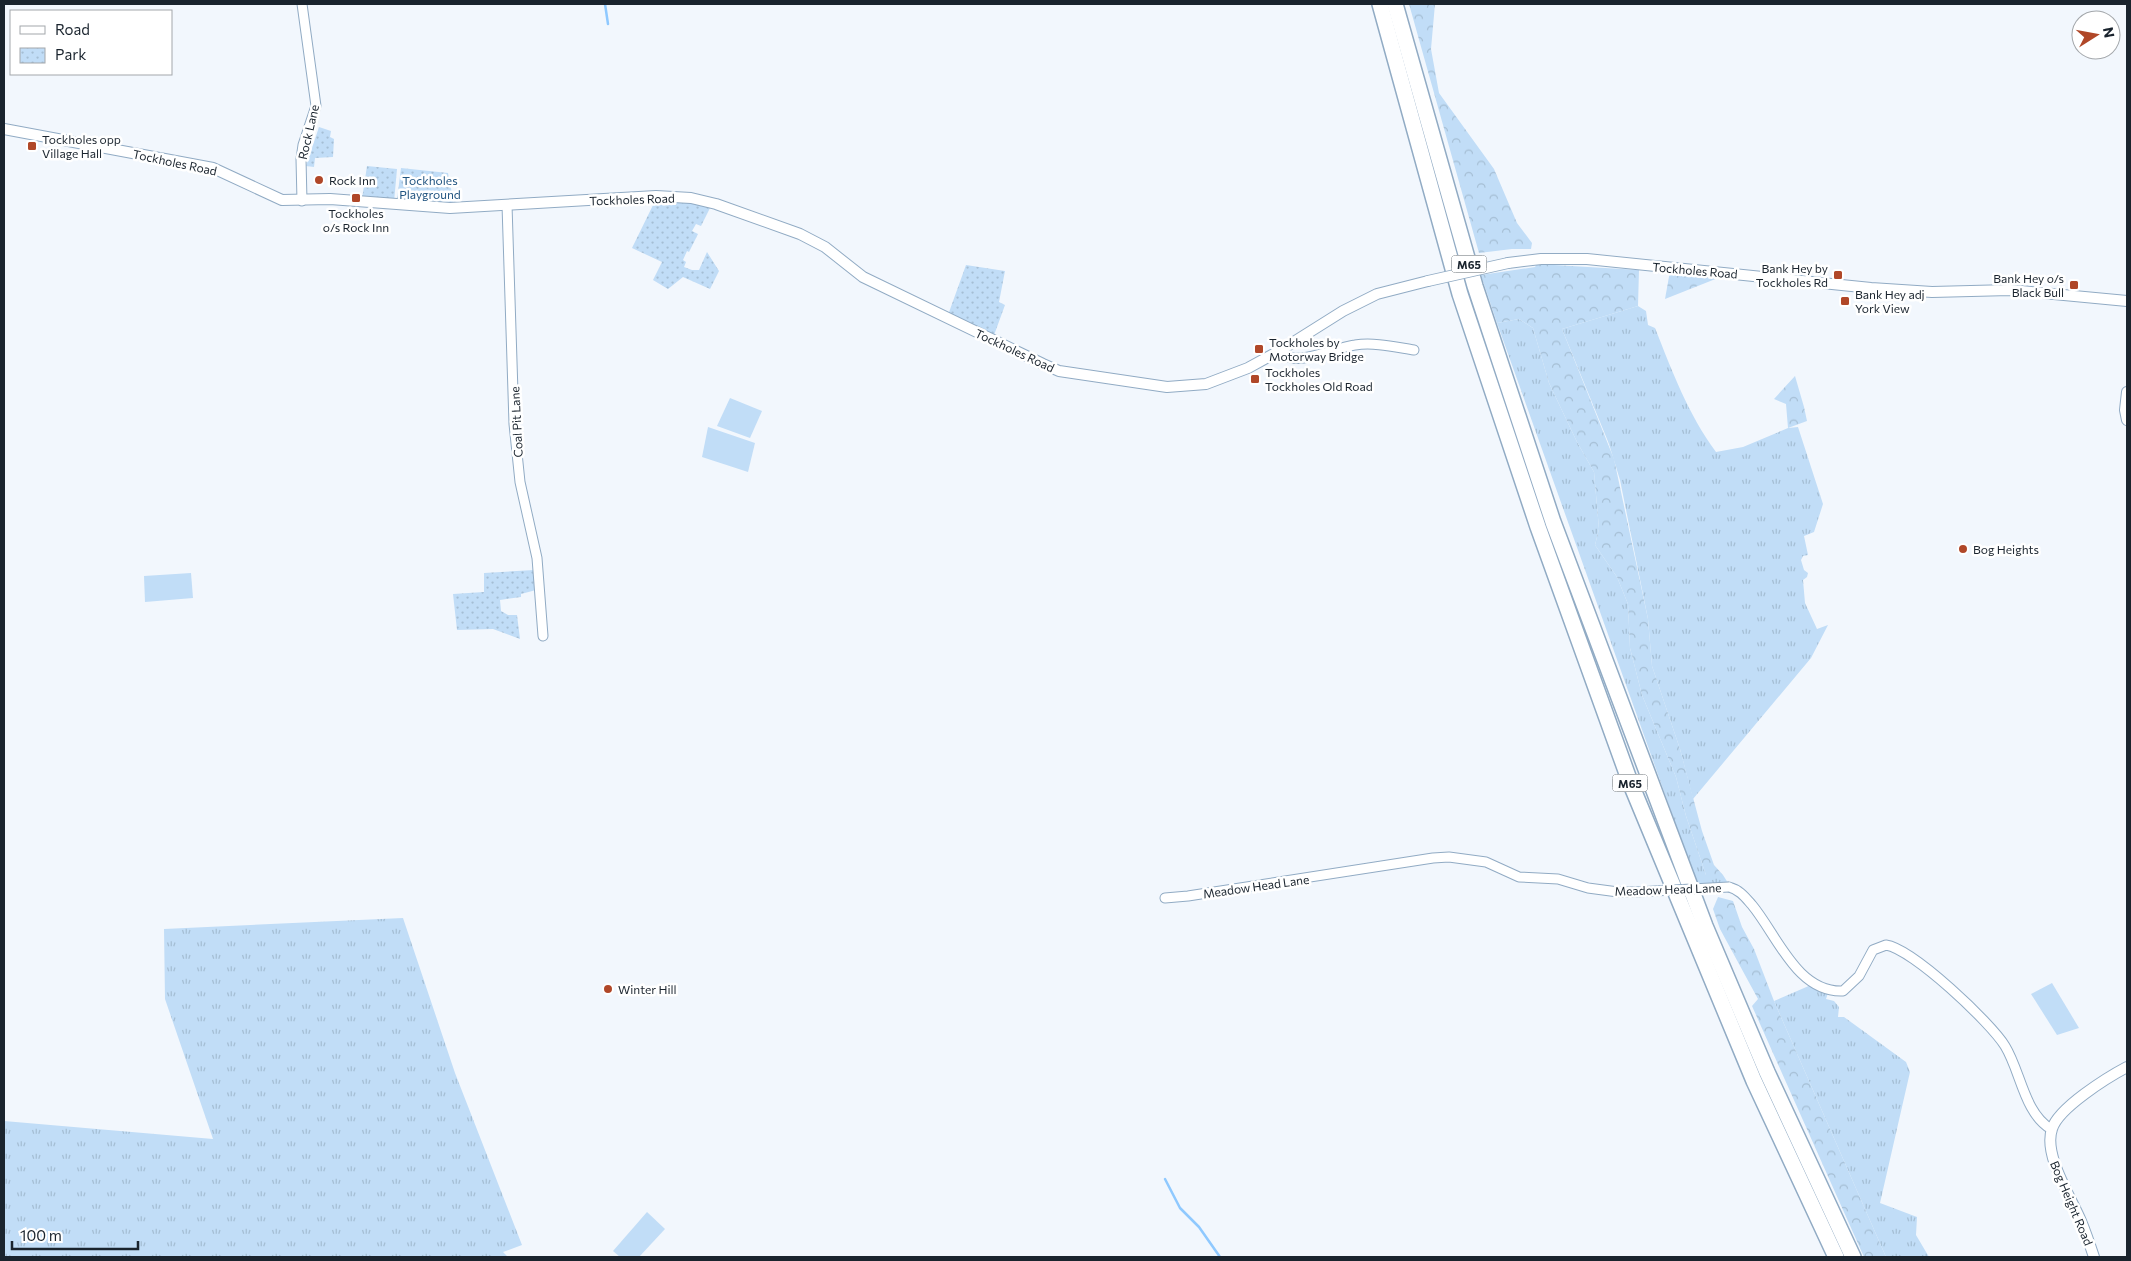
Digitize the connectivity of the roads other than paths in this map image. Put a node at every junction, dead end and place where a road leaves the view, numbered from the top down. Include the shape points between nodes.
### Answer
1 (302, 4) edge
2 (1380, 4) edge
3 (1395, 4) edge
4 (4, 128) edge
5 (302, 201) junction
6 (507, 205) junction
7 (2127, 301) edge
8 (1281, 350) junction
9 (1414, 350) dead end
10 (2127, 392) edge
11 (2127, 420) edge
12 (543, 636) dead end
13 (1164, 898) dead end
14 (2127, 1067) edge
15 (2051, 1129) junction
16 (1836, 1257) edge
17 (1853, 1257) edge
18 (2094, 1257) edge

1 - 5 street, Rock Lane via 316,106 303,145
2 - 16 highway, M65 via 1460,294 1538,527 1630,782 1754,1080
3 - 17 highway, M65 via 1476,286 1557,531 1705,926 1767,1072
4 - 5 street, Tockholes Road via 213,168 282,200
5 - 6 street, Tockholes Road via 330,199 450,208
6 - 8 street, Tockholes Road via 656,196 691,198 716,204 800,234 825,247 863,277 1059,371 1167,387 1188,387 1223,379
6 - 12 street, Coal Pit Lane via 514,424 520,482 537,558
7 - 8 street, Tockholes Road, bridge via 2010,290 1932,292 1871,288 1587,259 1541,259 1508,263 1377,294
8 - 9 street via 1294,359 1358,344
10 - 11 street
13 - 15 street, Meadow Head Lane, bridge via 1449,857 1486,862 1519,878 1558,879 1618,892 1729,887 1739,890 1757,911 1802,974 1823,987 1843,991 1859,976 1873,950 1886,945 1904,952 1931,971 2005,1046 2038,1118
14 - 15 street via 2063,1112
15 - 18 street, Bog Height Road via 2050,1149

